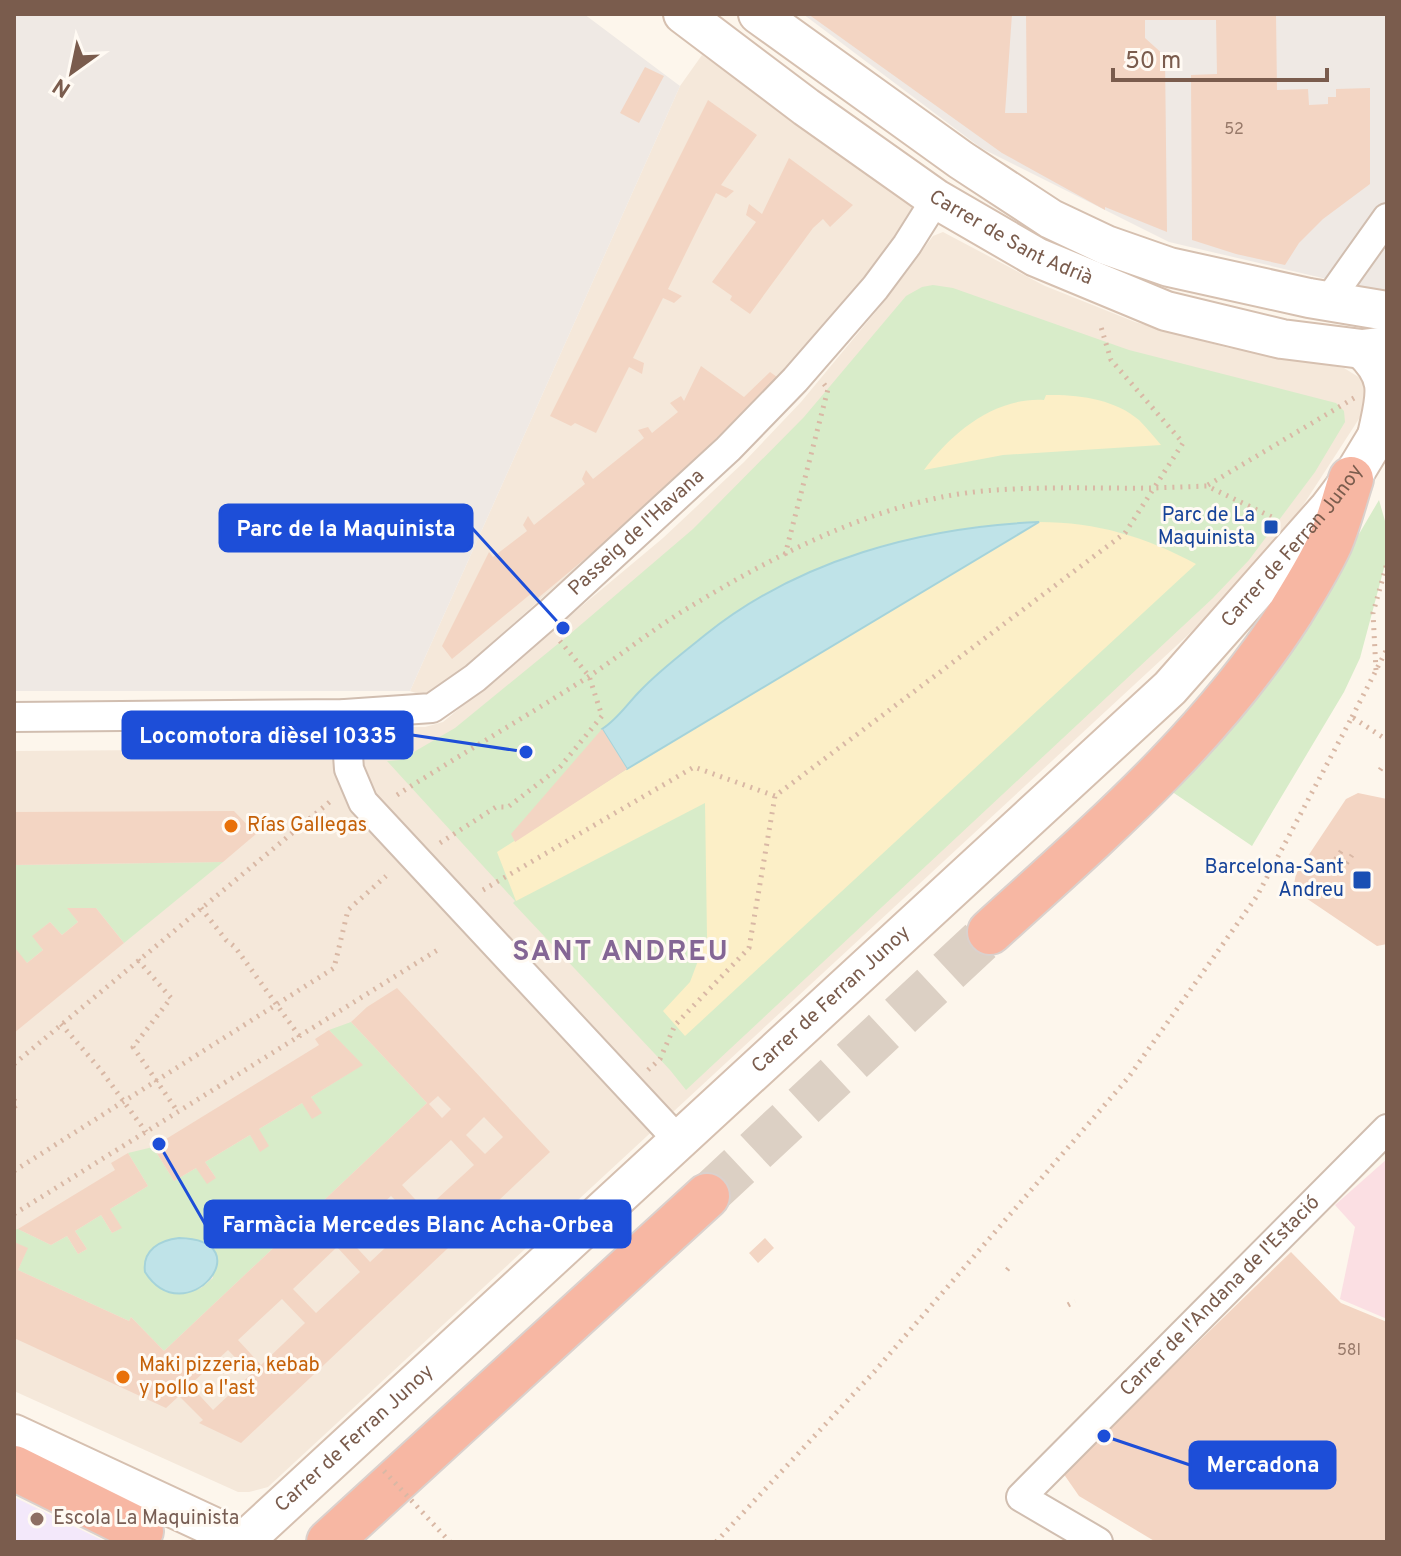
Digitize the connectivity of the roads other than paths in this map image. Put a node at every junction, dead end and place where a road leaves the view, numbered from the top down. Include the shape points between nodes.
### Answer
1 (683, 14) edge
2 (758, 14) edge
3 (961, 160) junction
4 (936, 199) junction
5 (1387, 218) edge
6 (1328, 301) junction
7 (1387, 311) edge
8 (1375, 347) edge
9 (1382, 431) edge
10 (1351, 479) junction
11 (345, 714) junction
12 (14, 717) edge
13 (990, 932) tunnel mouth
14 (1387, 1129) edge
15 (679, 1141) junction
16 (707, 1196) tunnel mouth
17 (14, 1434) edge
18 (14, 1468) edge
19 (141, 1531) dead end
20 (244, 1541) edge
21 (329, 1542) edge
22 (1098, 1542) edge

1 - 4 street, Carrer de Sant Adrià
2 - 3 street, Carrer de Sant Adrià
3 - 4 street
3 - 6 street, Carrer de Sant Adrià via 1051,219 1106,245 1169,267
4 - 8 street, Carrer de Sant Adrià via 1036,257 1166,311 1282,339
4 - 11 street, Passeig de l'Havana via 875,288 795,380 551,612 432,708
5 - 6 street
6 - 7 street, Carrer de Sant Adrià
8 - 9 street via 1385,394
9 - 10 street, Carrer de Ferran Junoy
10 - 13 highway via 1330,542 1309,583 1232,693 1152,782
10 - 15 street, Carrer de Ferran Junoy via 1170,688
11 - 12 street, Passeig de l'Havana
11 - 15 street via 349,769 363,802
14 - 22 street, Carrer de l'Andana de l'Estació via 1021,1497
15 - 20 street, Carrer de Ferran Junoy
16 - 21 highway
17 - 20 street
18 - 19 highway

